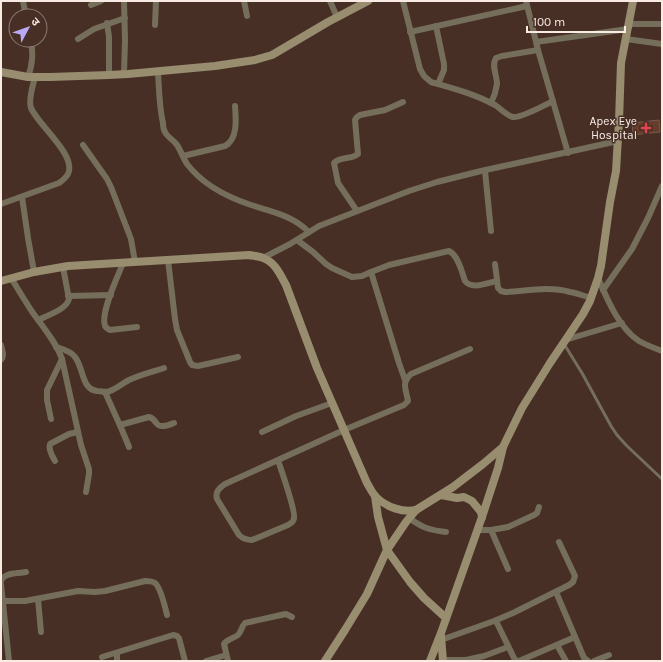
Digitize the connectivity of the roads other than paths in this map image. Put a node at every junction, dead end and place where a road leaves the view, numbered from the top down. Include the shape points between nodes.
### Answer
1 (101, 1) edge
2 (124, 1) edge
3 (156, 1) edge
4 (244, 1) edge
5 (330, 1) edge
6 (368, 1) edge
7 (402, 1) edge
8 (633, 1) edge
9 (527, 3) edge
10 (91, 4) dead end
11 (247, 16) dead end
12 (337, 17) junction
13 (125, 18) junction
14 (107, 23) junction
15 (155, 24) dead end
16 (662, 24) edge
17 (436, 26) junction
18 (628, 27) junction
19 (410, 32) junction
20 (78, 39) dead end
21 (626, 39) junction
22 (536, 42) junction
23 (662, 44) edge
24 (32, 48) edge
25 (538, 50) junction
26 (158, 71) junction
27 (1, 72) edge
28 (124, 74) junction
29 (109, 75) junction
30 (32, 77) junction
31 (438, 84) junction
32 (553, 101) junction
33 (403, 102) dead end
34 (491, 103) junction
35 (235, 106) dead end
36 (618, 141) junction
37 (83, 145) dead end
38 (568, 152) junction
39 (183, 156) junction
40 (485, 171) junction
41 (662, 186) edge
42 (22, 197) junction
43 (1, 204) edge
44 (357, 210) junction
45 (491, 231) dead end
46 (309, 232) junction
47 (297, 240) junction
48 (262, 258) junction
49 (168, 260) junction
50 (135, 262) junction
51 (123, 263) junction
52 (495, 264) dead end
53 (63, 267) junction
54 (34, 272) junction
55 (371, 272) junction
56 (11, 278) junction
57 (598, 278) junction
58 (1, 281) edge
59 (496, 281) junction
60 (603, 290) junction
61 (111, 295) junction
62 (68, 296) junction
63 (591, 298) junction
64 (38, 320) junction
65 (622, 323) junction
66 (137, 327) dead end
67 (564, 341) junction
68 (1, 345) edge
69 (56, 347) junction
70 (470, 349) dead end
71 (662, 351) edge
72 (238, 356) dead end
73 (62, 359) junction
74 (1, 360) edge
75 (164, 368) dead end
76 (405, 380) junction
77 (105, 392) junction
78 (332, 403) junction
79 (51, 419) dead end
80 (174, 423) dead end
81 (120, 425) junction
82 (344, 430) junction
83 (78, 432) junction
84 (262, 432) dead end
85 (129, 447) dead end
86 (503, 447) junction
87 (278, 460) junction
88 (55, 461) dead end
89 (662, 479) edge
90 (86, 492) dead end
91 (441, 495) junction
92 (375, 496) junction
93 (540, 507) dead end
94 (416, 510) junction
95 (482, 517) junction
96 (409, 518) junction
97 (478, 530) junction
98 (491, 530) junction
99 (446, 532) dead end
100 (559, 542) dead end
101 (387, 550) junction
102 (508, 570) dead end
103 (26, 572) dead end
104 (1, 581) edge
105 (1, 584) edge
106 (556, 592) junction
107 (1, 593) edge
108 (38, 599) junction
109 (2, 601) junction
110 (167, 615) dead end
111 (292, 617) dead end
112 (446, 618) junction
113 (496, 620) junction
114 (41, 632) dead end
115 (441, 636) junction
116 (575, 637) junction
117 (557, 645) junction
118 (508, 647) junction
119 (117, 653) junction
120 (609, 655) dead end
121 (102, 657) dead end
122 (227, 658) edge
123 (443, 660) edge
124 (563, 660) edge
125 (9, 661) edge
126 (117, 661) edge
127 (185, 661) edge
128 (206, 661) edge
129 (325, 661) edge
130 (430, 661) edge
131 (522, 661) edge
132 (588, 661) edge
133 (594, 661) edge

1 - 10 street
2 - 13 street
3 - 15 street
4 - 11 street
5 - 12 street
6 - 12 street
7 - 19 street
8 - 18 street
9 - 17 street
9 - 22 street
12 - 26 street via 264,58
13 - 14 street
13 - 28 street
14 - 20 street
14 - 29 street
16 - 18 street
17 - 19 street
17 - 31 street via 444,64
18 - 21 street
18 - 22 street
19 - 31 street via 420,70 427,80
21 - 23 street
21 - 36 street via 621,63
22 - 25 street
24 - 30 street
25 - 32 street
25 - 34 street via 496,58 496,92
26 - 28 street
26 - 39 street via 164,131 177,144
27 - 30 street
28 - 29 street
29 - 30 street
30 - 42 street via 31,108 65,154 69,171 66,178 59,183
31 - 34 street
32 - 34 street via 513,117
32 - 38 street
33 - 44 street via 385,110 357,117 355,120 358,154 355,157 337,159 334,163 338,183
35 - 39 street via 233,139 229,144
36 - 38 street
36 - 57 street via 616,171
37 - 50 street via 111,187 131,239
38 - 40 street
39 - 46 street via 193,171 211,187 249,205 288,216
40 - 44 street via 437,182
40 - 45 street
41 - 60 street via 632,249
42 - 43 street
42 - 54 street
44 - 46 street
46 - 47 street
47 - 48 street
47 - 55 street via 326,264 352,277
48 - 49 street via 249,255
48 - 78 street via 273,264 286,285
49 - 50 street
49 - 72 street via 177,330 192,365 198,366
50 - 51 street
51 - 53 street
51 - 61 street
52 - 59 street
53 - 54 street
53 - 62 street
54 - 56 street
55 - 59 street via 389,265 449,251 455,256 467,284 476,286
55 - 76 street
56 - 58 street
56 - 64 street
57 - 60 street
57 - 63 street
59 - 63 street via 502,292 544,289 569,291
60 - 65 street
61 - 62 street
61 - 66 street via 105,314 106,327 112,330
62 - 64 street via 68,303 62,308
63 - 67 street
64 - 69 street
65 - 67 street
65 - 71 street via 630,334
67 - 86 street via 522,408
67 - 89 lane via 614,431
68 - 74 street
69 - 73 street
69 - 77 street via 76,357 90,389
70 - 76 street via 416,371
73 - 79 street via 47,390
73 - 83 street
75 - 77 street via 131,379
76 - 82 street via 407,403
77 - 81 street
78 - 82 street
78 - 84 street
80 - 81 street via 159,426 154,418 149,417
81 - 85 street
82 - 87 street
82 - 92 street
83 - 88 street via 50,444
83 - 90 street via 89,469
86 - 91 street
86 - 95 street
87 - 87 street via 295,518 288,526 252,540 242,538 217,499 218,490 225,484
91 - 94 street
91 - 95 street via 464,497 472,501
92 - 94 street via 387,506
92 - 101 street
93 - 98 street via 534,515 508,527
94 - 96 street
95 - 97 street
96 - 99 street via 428,529
96 - 101 street
97 - 98 street
97 - 112 street
98 - 102 street
100 - 106 street via 575,579
101 - 112 street via 410,582
101 - 129 street via 367,594
103 - 104 street via 4,576
105 - 107 street
106 - 113 street
106 - 116 street
107 - 109 street
108 - 109 street
108 - 110 street via 78,591 105,591 150,581 157,585
108 - 114 street
109 - 125 street
111 - 122 street via 286,614 245,623 239,634 225,642
112 - 115 street
113 - 115 street
113 - 118 street
115 - 123 street
115 - 130 street
116 - 117 street
116 - 132 street via 584,658
117 - 124 street
117 - 131 street
118 - 123 street via 466,660
118 - 131 street via 514,658
119 - 121 street
119 - 126 street
119 - 127 street via 175,635 179,638
120 - 133 street
122 - 128 street

